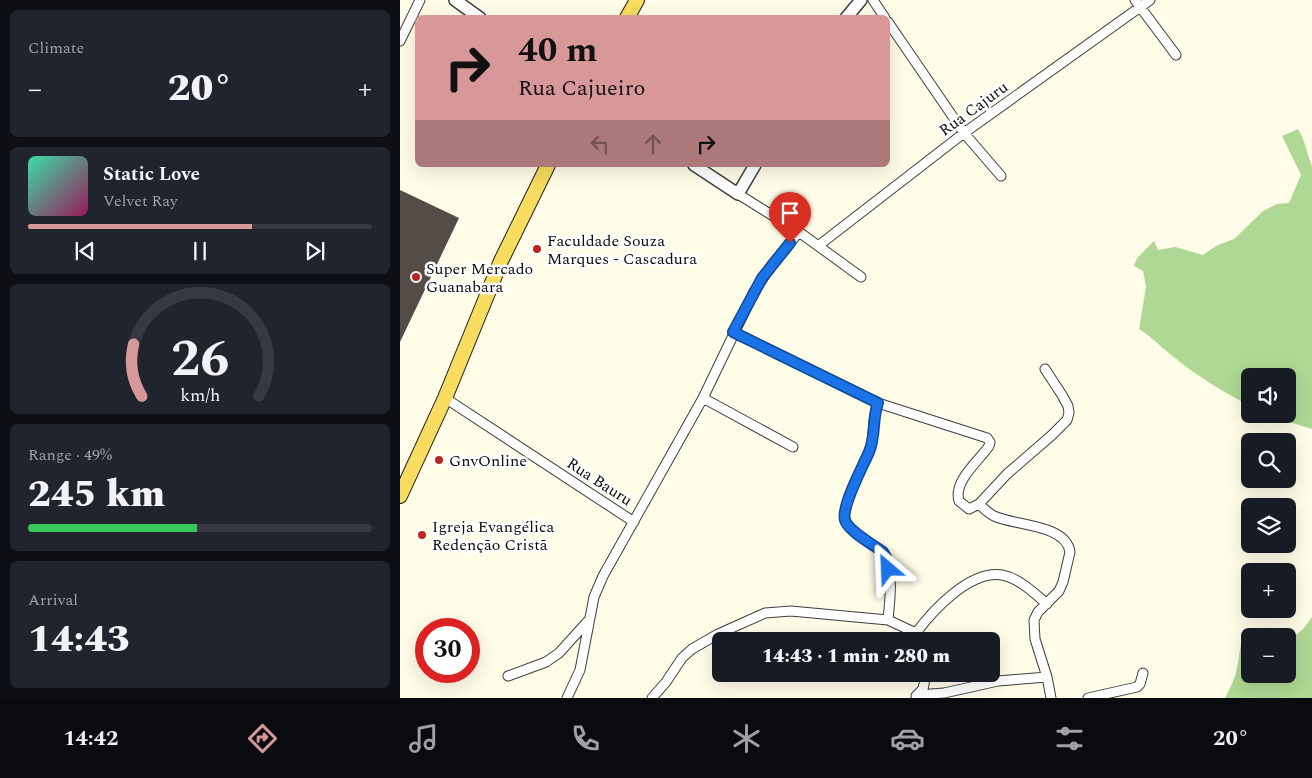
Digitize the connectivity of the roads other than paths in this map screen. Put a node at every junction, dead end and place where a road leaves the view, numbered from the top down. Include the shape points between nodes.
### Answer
1 (420, 0) edge
2 (455, 0) edge
3 (637, 0) edge
4 (861, 0) edge
5 (873, 0) edge
6 (1150, 0) edge
7 (1137, 4) edge
8 (476, 15) edge
9 (629, 15) edge
10 (848, 15) edge
11 (883, 15) edge
12 (890, 25) edge
13 (400, 41) edge
14 (1176, 55) dead end
15 (964, 133) junction
16 (547, 167) edge
17 (697, 167) edge
18 (754, 167) edge
19 (1001, 176) dead end
20 (738, 194) junction
21 (799, 232) junction
22 (818, 246) junction
23 (861, 277) dead end
24 (733, 332) junction
25 (1045, 369) dead end
26 (445, 398) junction
27 (702, 398) junction
28 (878, 403) junction
29 (793, 447) dead end
30 (400, 496) edge
31 (978, 504) junction
32 (634, 522) junction
33 (1047, 604) junction
34 (888, 620) junction
35 (588, 621) junction
36 (909, 632) edge
37 (920, 632) edge
38 (1143, 674) dead end
39 (508, 676) dead end
40 (1047, 677) junction
41 (926, 682) edge
42 (916, 696) edge
43 (567, 698) edge
44 (652, 698) edge
45 (1051, 698) edge
46 (1088, 698) edge

1 - 13 street
2 - 8 street
3 - 9 main road
4 - 10 street
5 - 11 street
6 - 7 street, Rua Cajuru
7 - 14 street
7 - 15 street, Rua Cajuru
12 - 15 street
15 - 19 street
15 - 22 street, Rua Cajuru
16 - 26 main road via 501,261
17 - 20 street
18 - 20 street
20 - 21 street
21 - 22 street
21 - 24 street, Rua Bauru via 762,278
22 - 23 street
24 - 27 street, Rua Bauru
24 - 28 street
25 - 31 street via 1068,406 1067,420
26 - 30 main road
26 - 32 street, Rua Bauru
27 - 29 street
27 - 32 street, Rua Bauru
28 - 31 street via 987,438 989,446 962,481 958,494 959,501 967,508
28 - 34 street via 874,414 873,441 849,497 844,519 849,528 886,557 890,588
31 - 33 street via 994,516 1053,532 1066,542 1070,552 1063,582
32 - 35 street via 603,576
33 - 37 street via 1008,577 990,575 971,582 953,595 927,619
33 - 40 street via 1035,615 1033,630
34 - 36 street
34 - 44 street via 791,611 764,614 692,649
35 - 39 street via 559,653 546,662
35 - 43 street via 580,670
38 - 46 street via 1137,687
40 - 42 street via 998,681
40 - 45 street
41 - 42 street

